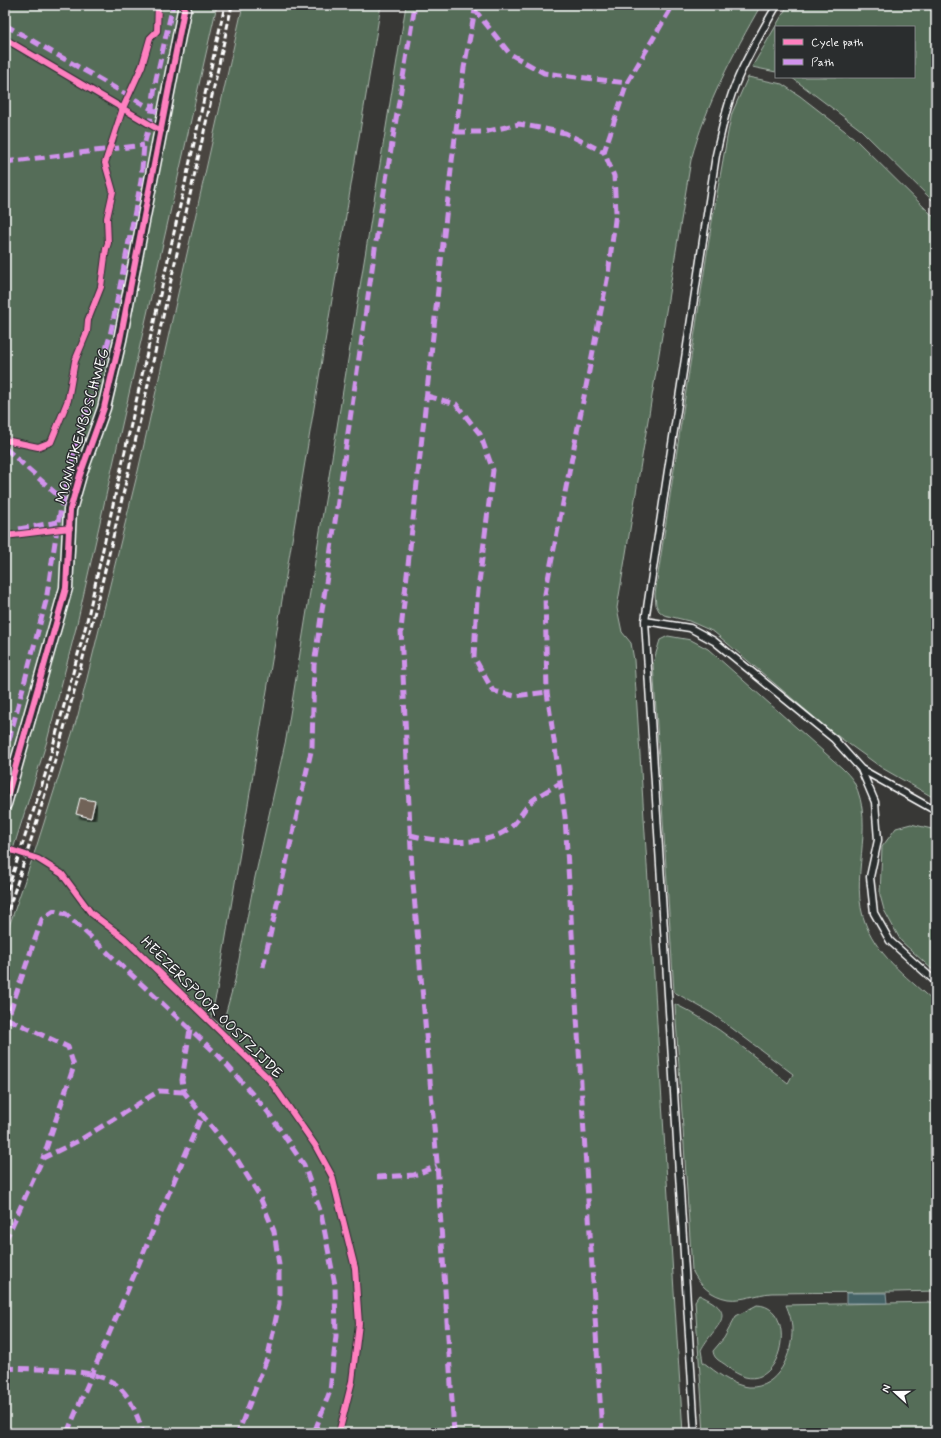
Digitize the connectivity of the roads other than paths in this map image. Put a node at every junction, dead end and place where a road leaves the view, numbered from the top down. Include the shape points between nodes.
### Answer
1 (185, 5) edge
2 (777, 5) edge
3 (645, 621) junction
4 (861, 769) junction
5 (5, 804) edge
6 (936, 811) edge
7 (936, 982) edge
8 (695, 1433) edge

1 - 5 street, MONNIKENBOSCHWEG via 120,340 104,408 70,510 66,588
2 - 3 lane via 737,79 716,155
3 - 4 lane via 690,628 714,641 834,739
3 - 8 lane
4 - 6 lane
4 - 7 lane via 875,802 878,840 870,877 874,913 890,942

